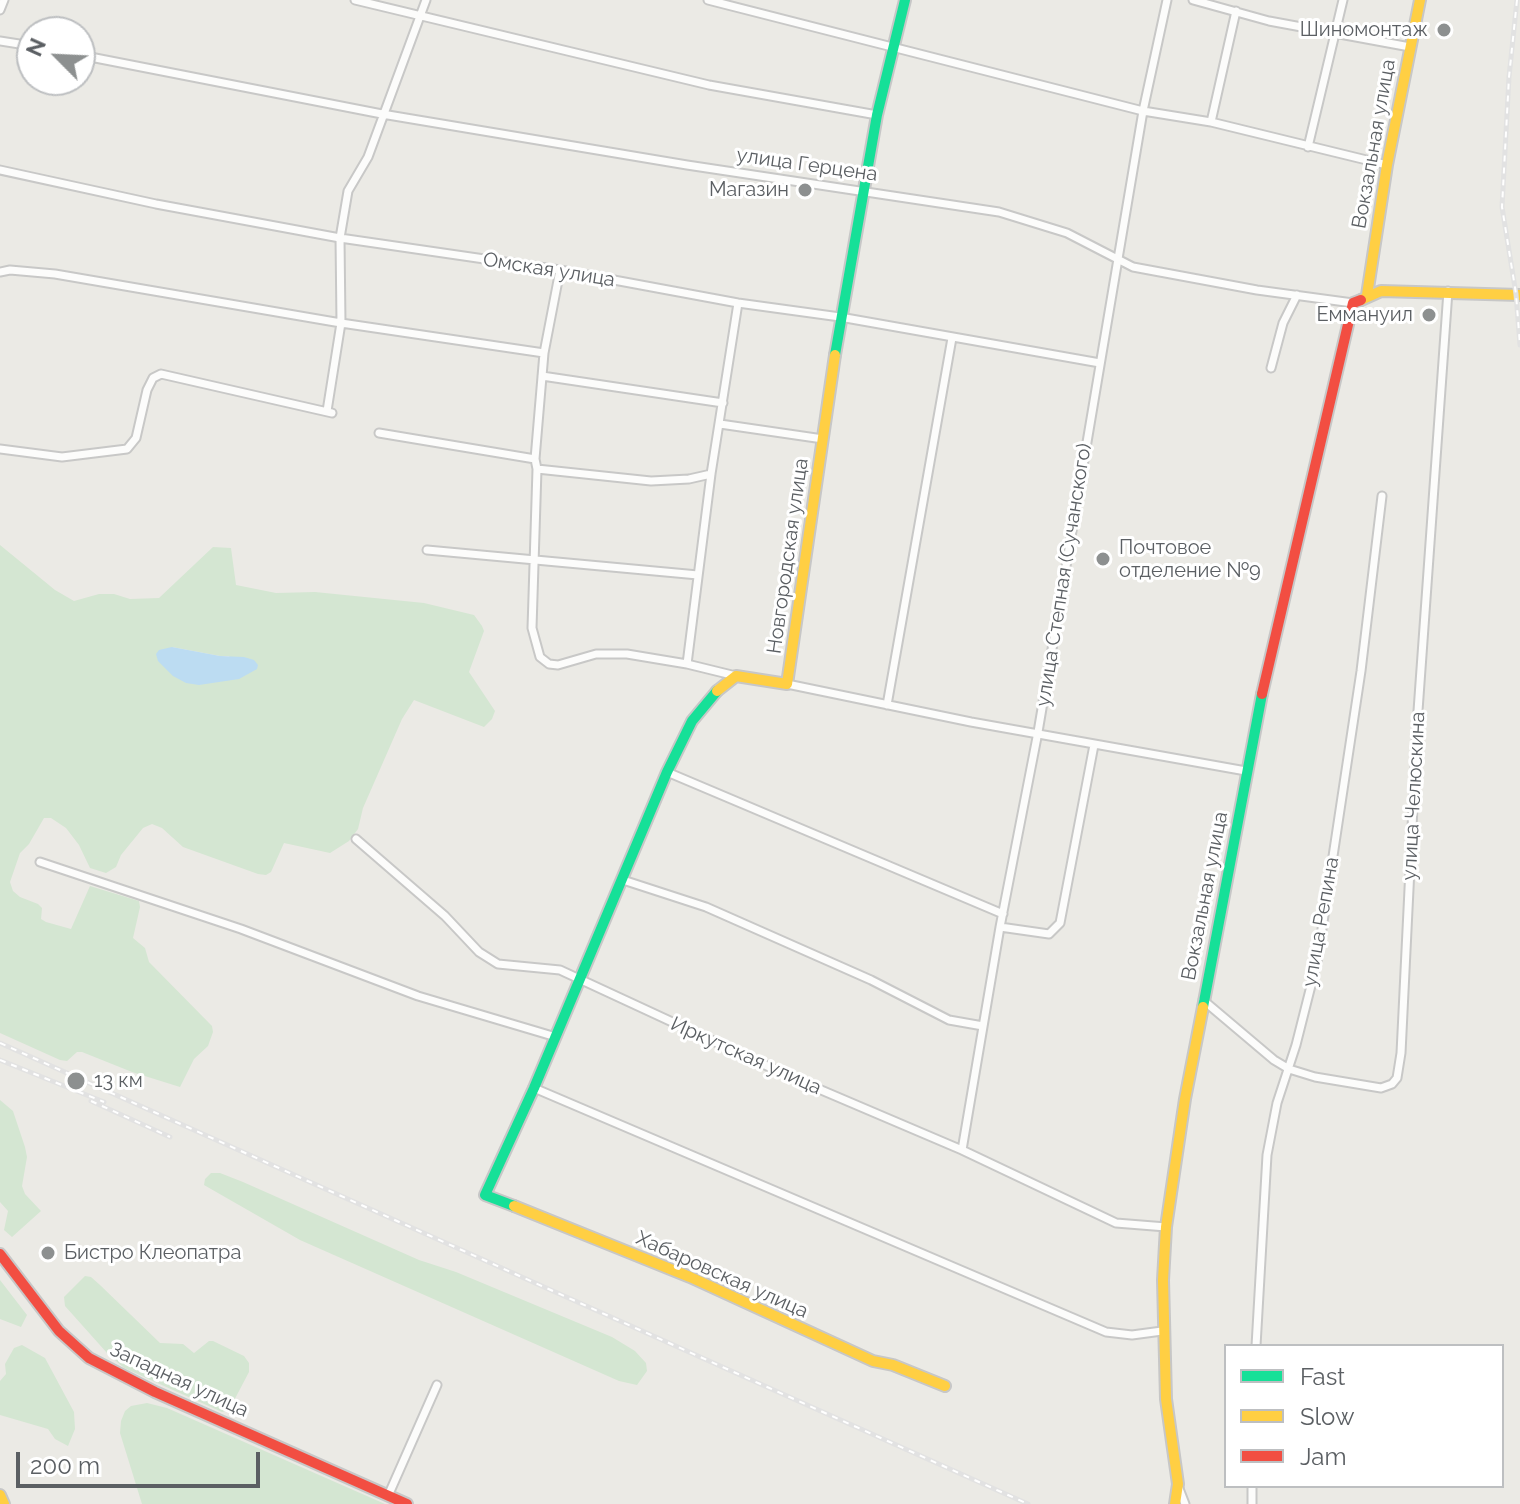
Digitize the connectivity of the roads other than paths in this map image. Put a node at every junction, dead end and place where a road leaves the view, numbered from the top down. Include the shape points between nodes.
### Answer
1 (4, 0) edge
2 (355, 0) edge
3 (426, 0) edge
4 (708, 0) edge
5 (905, 0) edge
6 (1167, 0) edge
7 (1193, 0) edge
8 (1343, 0) edge
9 (1417, 1) edge
10 (0, 10) edge
11 (1236, 11) junction
12 (420, 16) junction
13 (1336, 32) junction
14 (894, 47) junction
15 (1410, 47) junction
16 (96, 58) edge
17 (1143, 111) junction
18 (382, 114) junction
19 (877, 115) junction
20 (1211, 122) junction
21 (1308, 147) junction
22 (1387, 165) junction
23 (0, 170) edge
24 (863, 191) junction
25 (340, 238) junction
26 (1117, 260) junction
27 (560, 270) junction
28 (0, 272) edge
29 (1448, 291) junction
30 (1297, 295) junction
31 (1367, 295) junction
32 (1520, 295) edge
33 (738, 303) junction
34 (1353, 303) junction
35 (840, 317) junction
36 (341, 323) junction
37 (952, 338) junction
38 (544, 353) junction
39 (1100, 363) junction
40 (1271, 368) dead end
41 (542, 376) junction
42 (723, 403) junction
43 (720, 424) junction
44 (379, 433) dead end
45 (823, 439) junction
46 (0, 449) edge
47 (535, 459) junction
48 (537, 469) junction
49 (711, 474) junction
50 (1382, 496) dead end
51 (427, 550) dead end
52 (533, 559) junction
53 (698, 575) junction
54 (687, 664) junction
55 (736, 676) junction
56 (787, 684) junction
57 (887, 705) junction
58 (1038, 732) junction
59 (1094, 745) junction
60 (1246, 771) junction
61 (667, 772) junction
62 (356, 839) dead end
63 (40, 862) dead end
64 (623, 880) junction
65 (1003, 914) junction
66 (1000, 927) junction
67 (580, 979) junction
68 (1203, 1000) junction
69 (983, 1026) junction
70 (556, 1037) junction
71 (1289, 1069) junction
72 (534, 1088) junction
73 (962, 1150) junction
74 (1166, 1227) junction
75 (0, 1254) edge
76 (1162, 1331) junction
77 (1256, 1344) edge
78 (437, 1385) dead end
79 (945, 1386) dead end
80 (1178, 1484) junction
81 (0, 1495) edge
82 (388, 1496) junction
83 (4, 1504) edge
84 (407, 1504) edge
85 (1175, 1504) edge
86 (1185, 1504) edge

1 - 10 street
2 - 12 street
3 - 12 street
4 - 14 street
5 - 14 main road, Новгородская улица
6 - 17 street, улица Степная (Сучанского)
7 - 11 street
8 - 13 street
9 - 15 main road, Вокзальная улица
11 - 13 street
11 - 20 street
12 - 18 street
12 - 19 street via 709,85
13 - 15 street
13 - 21 street
14 - 17 street
14 - 19 main road, Новгородская улица
15 - 22 main road, Вокзальная улица
16 - 18 street, улица Герцена
17 - 20 street
17 - 26 street, улица Степная (Сучанского)
18 - 24 street, улица Герцена
18 - 25 street via 363,170 348,191
19 - 24 main road, Новгородская улица
20 - 21 street
21 - 22 street
22 - 31 main road, Вокзальная улица
23 - 25 street, Омская улица
24 - 26 street, улица Герцена via 999,212 1067,233
24 - 35 main road, Новгородская улица
25 - 27 street, Омская улица
25 - 36 street
26 - 30 street, улица Герцена via 1197,280
26 - 39 street, улица Степная (Сучанского)
27 - 33 street, Омская улица
27 - 38 street
28 - 36 street via 55,274
29 - 31 main road
29 - 32 main road
29 - 71 street, улица Челюскина via 1399,1072 1392,1084 1381,1088
30 - 34 street, улица Герцена
30 - 40 street
31 - 34 main road
33 - 35 street, Омская улица
33 - 42 street
34 - 60 main road, Вокзальная улица
35 - 37 street, Омская улица
35 - 45 main road, Новгородская улица
36 - 38 street
36 - 46 street via 330,412 161,374 147,390 136,438 127,449 62,457
37 - 39 street, Омская улица
37 - 57 street
38 - 41 street
39 - 58 street, улица Степная (Сучанского)
41 - 42 street
41 - 47 street
42 - 43 street
43 - 45 street
43 - 49 street
44 - 47 street
45 - 56 main road, Новгородская улица
47 - 48 street
48 - 49 street via 651,481
48 - 52 street
49 - 53 street
50 - 71 street, улица Репина via 1317,962
51 - 52 street
52 - 53 street
52 - 54 street via 532,628 540,657 549,664 596,654
53 - 54 street
54 - 55 street
55 - 56 main road, Новгородская улица
55 - 61 main road via 692,721
56 - 57 street
57 - 58 street
58 - 59 street
58 - 65 street, улица Степная (Сучанского)
59 - 60 street
59 - 66 street via 1060,923 1049,934
60 - 68 main road, Вокзальная улица
61 - 64 main road
61 - 65 street
62 - 67 street, Иркутская улица via 498,964 545,967
63 - 70 street via 241,929 418,996
64 - 67 main road
64 - 69 street via 706,907 949,1020
65 - 66 street, улица Степная (Сучанского)
66 - 69 street, улица Степная (Сучанского)
67 - 70 main road
67 - 73 street, Иркутская улица
68 - 71 street, улица Челюскина
68 - 74 main road, Вокзальная улица
69 - 73 street, улица Степная (Сучанского)
70 - 72 main road
71 - 77 street, улица Репина via 1267,1155
72 - 76 street via 1106,1332
72 - 79 main road, Хабаровская улица via 485,1195 690,1277 873,1361
73 - 74 street, Иркутская улица via 1116,1223
74 - 76 main road, Вокзальная улица
75 - 82 main road, Западная улица via 70,1343 89,1358
76 - 80 main road, Вокзальная улица
78 - 82 street
80 - 85 main road, Вокзальная улица
80 - 86 street
81 - 83 main road
82 - 84 main road, Западная улица

